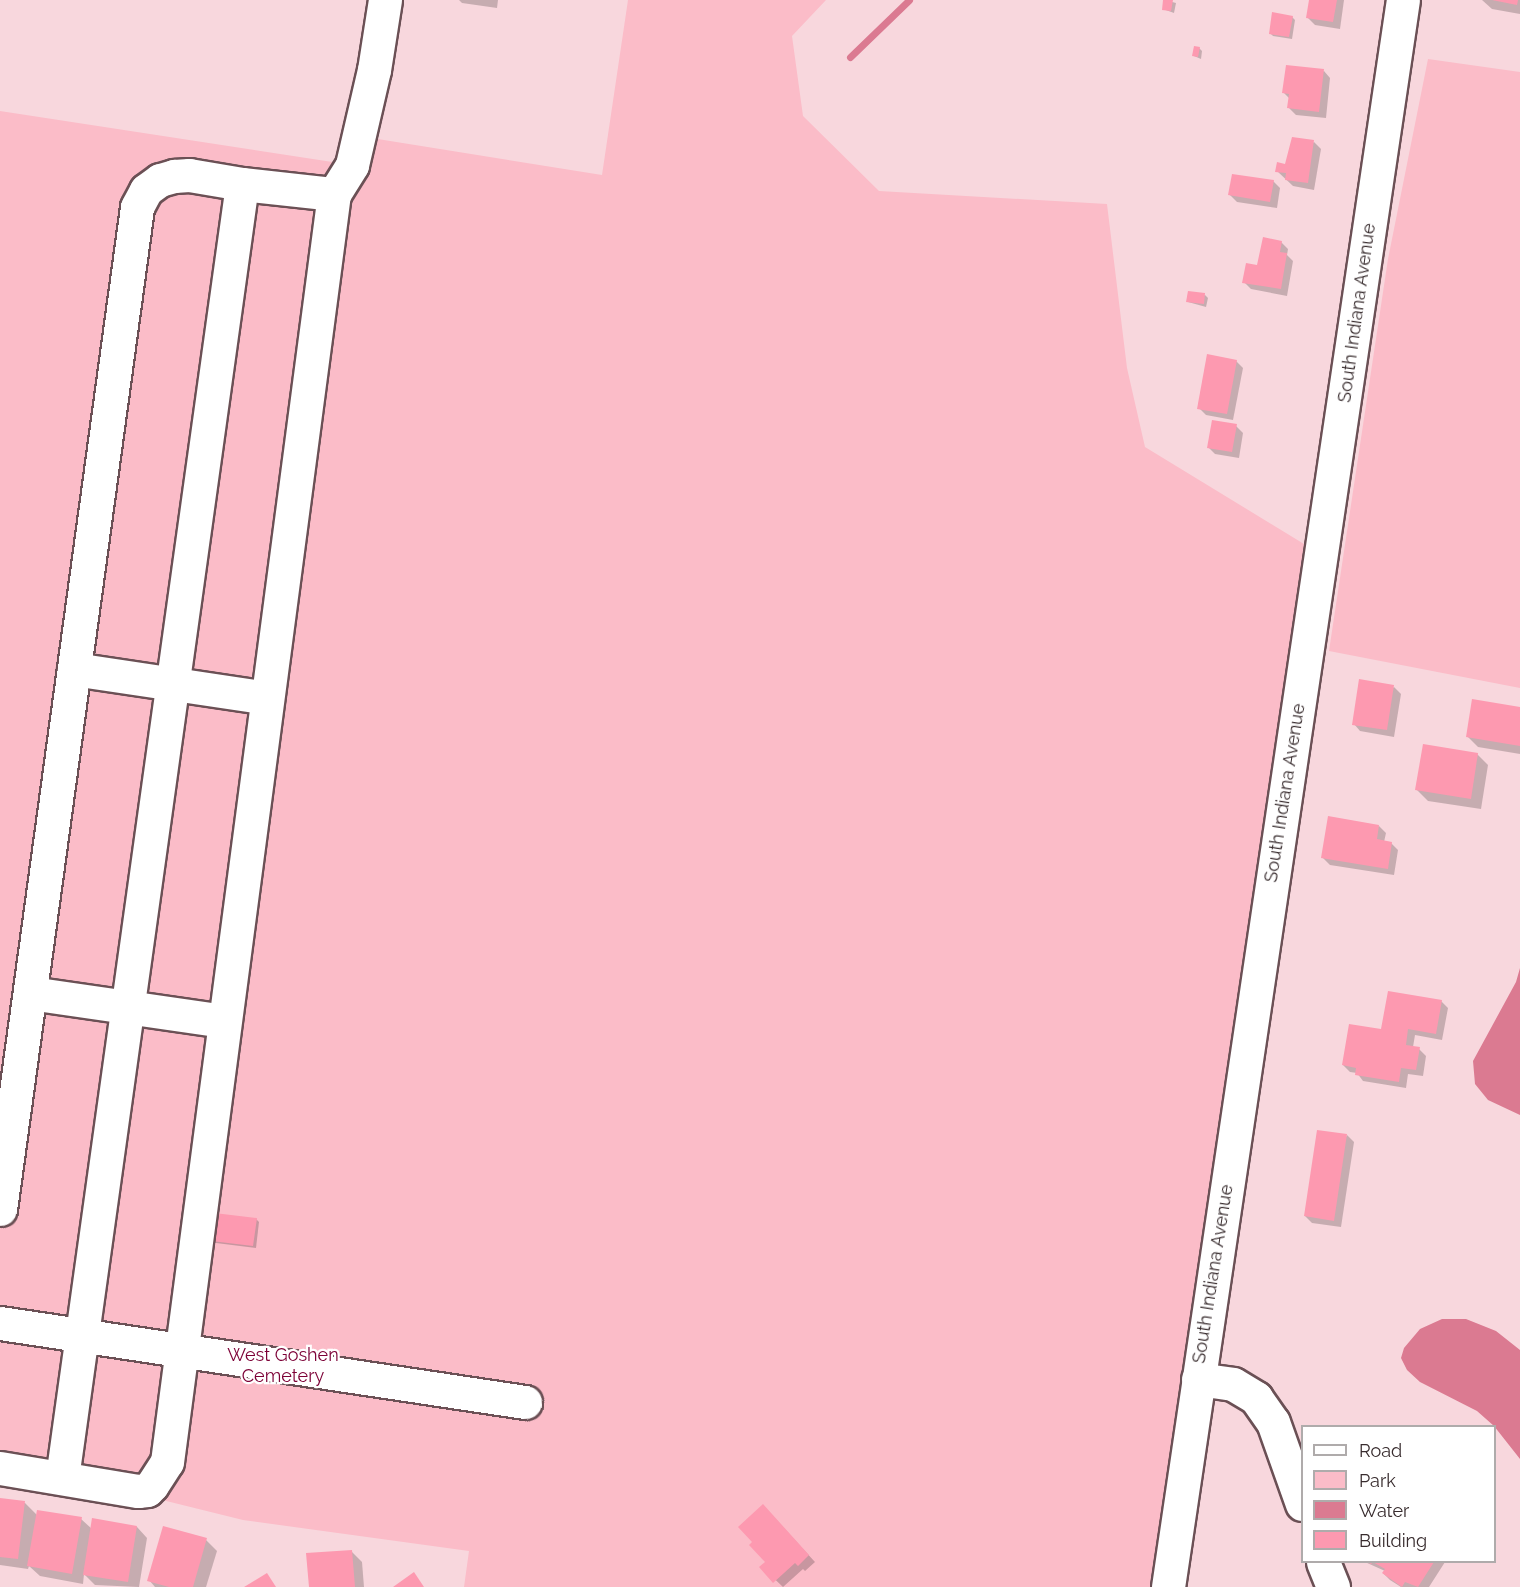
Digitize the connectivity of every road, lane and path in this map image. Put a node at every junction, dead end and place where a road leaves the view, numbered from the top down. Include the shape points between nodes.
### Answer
1 (385, 0) edge
2 (1403, 0) edge
3 (242, 184) junction
4 (334, 194) junction
5 (74, 669) junction
6 (173, 684) junction
7 (267, 698) junction
8 (30, 993) junction
9 (128, 1007) junction
10 (224, 1021) junction
11 (0, 1209) edge
12 (0, 1323) edge
13 (82, 1337) junction
14 (182, 1351) junction
15 (1198, 1378) junction
16 (525, 1402) dead end
17 (0, 1468) edge
18 (62, 1478) junction
19 (1301, 1501) edge
20 (1323, 1563) edge
21 (1168, 1587) edge
22 (1333, 1587) edge

1 - 4 street via 352,165
2 - 15 street, South Indiana Avenue
3 - 4 street
3 - 5 street via 174,176 146,190 137,207
3 - 6 street
4 - 7 street
5 - 6 street
5 - 8 street
6 - 7 street
6 - 9 street
7 - 10 street
8 - 9 street
8 - 11 street
9 - 10 street
9 - 13 street
10 - 14 street
12 - 13 street
13 - 14 street
13 - 18 street
14 - 16 street
14 - 18 street via 170,1450 152,1485 138,1491
15 - 19 street via 1233,1384 1256,1398 1273,1422
15 - 21 street, South Indiana Avenue
17 - 18 street
20 - 22 street

